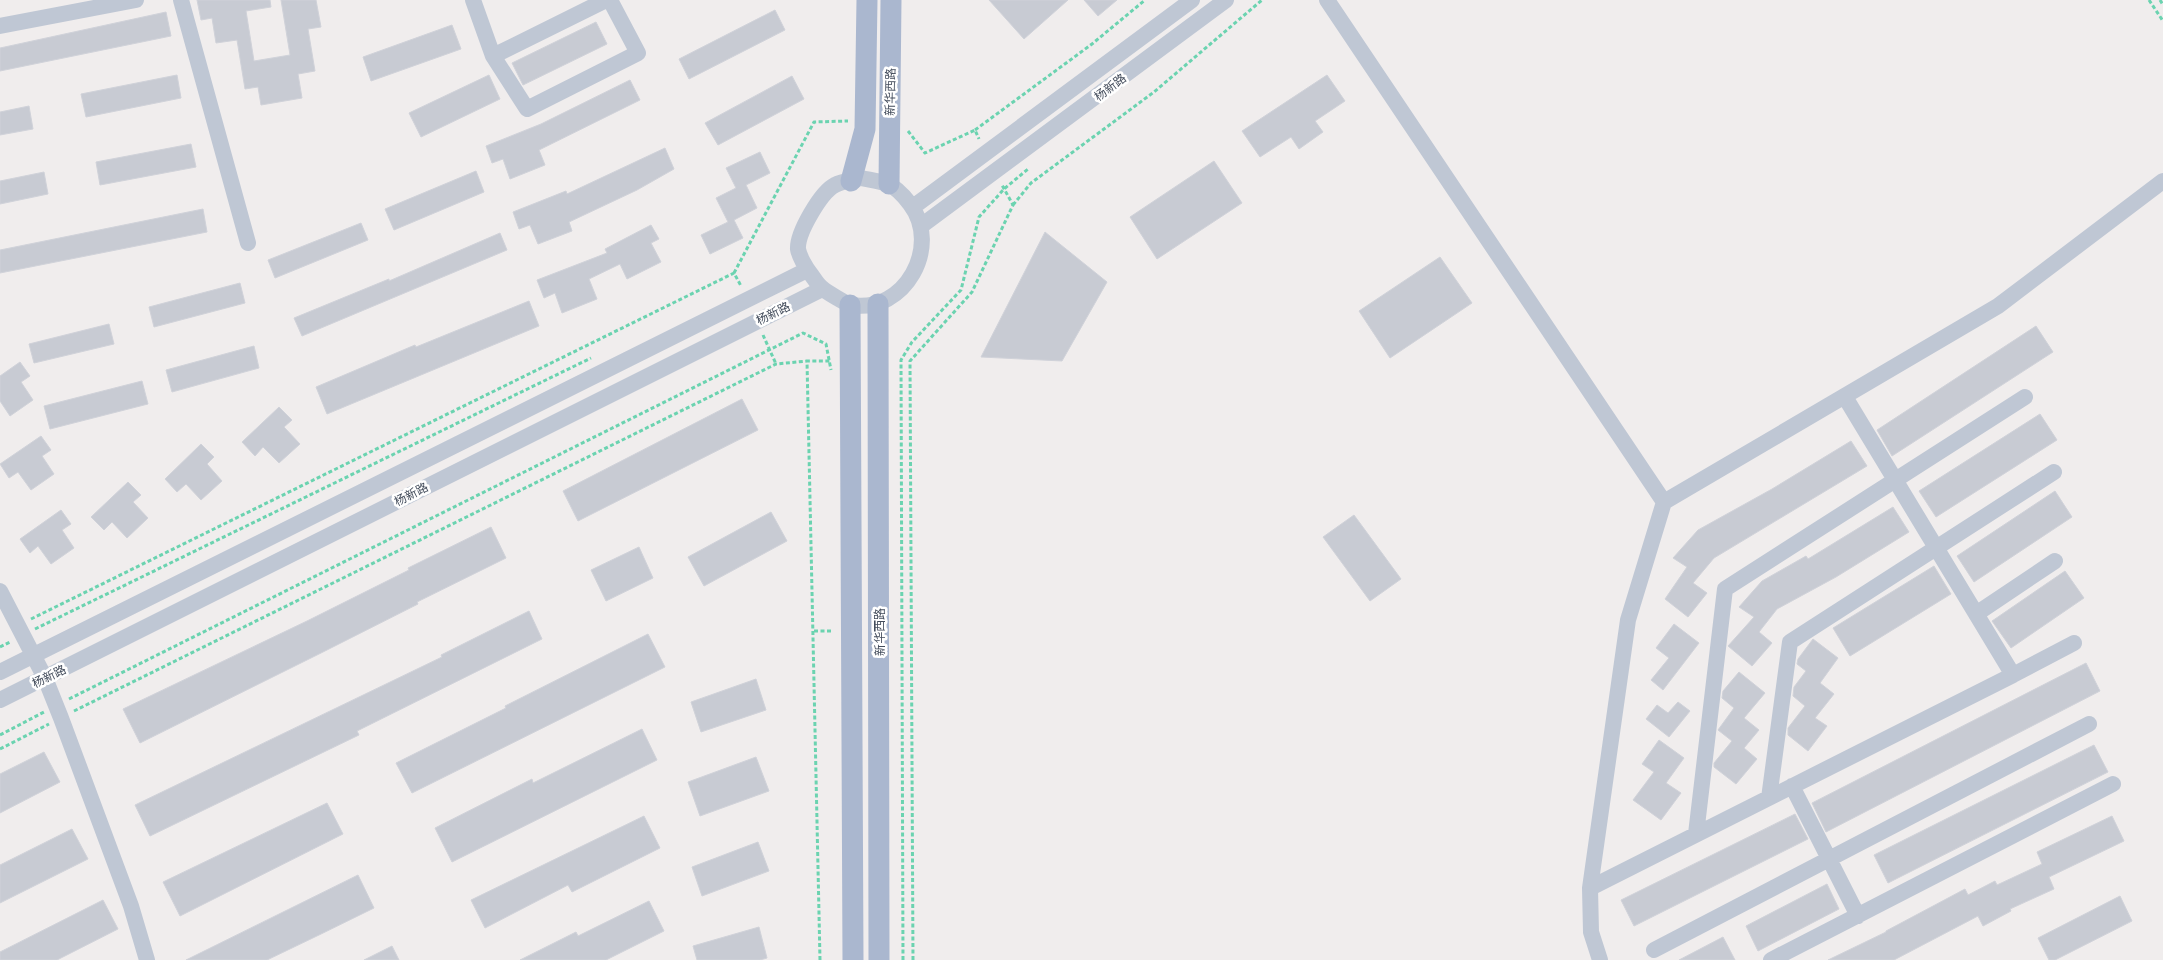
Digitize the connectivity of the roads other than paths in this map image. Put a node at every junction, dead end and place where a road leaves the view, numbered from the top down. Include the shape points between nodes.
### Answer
1 (136, 0) edge
2 (181, 0) edge
3 (473, 0) edge
4 (606, 0) edge
5 (610, 0) edge
6 (867, 0) edge
7 (891, 0) edge
8 (1192, 0) edge
9 (1226, 0) edge
10 (1327, 0) edge
11 (0, 26) edge
12 (493, 56) junction
13 (851, 181) junction
14 (2163, 181) edge
15 (889, 184) junction
16 (913, 207) junction
17 (921, 226) junction
18 (248, 243) dead end
19 (807, 270) junction
20 (822, 289) junction
21 (878, 304) junction
22 (850, 305) junction
23 (1845, 397) junction
24 (2025, 397) dead end
25 (2054, 472) dead end
26 (1894, 480) junction
27 (1664, 502) junction
28 (1935, 548) junction
29 (2055, 561) dead end
30 (0, 591) edge
31 (1976, 614) junction
32 (2074, 643) dead end
33 (33, 655) junction
34 (0, 672) edge
35 (2013, 675) junction
36 (45, 678) junction
37 (0, 700) edge
38 (2089, 724) dead end
39 (2113, 784) dead end
40 (1792, 786) junction
41 (1769, 798) junction
42 (1696, 834) junction
43 (1829, 859) junction
44 (1590, 888) junction
45 (1858, 916) junction
46 (1654, 950) dead end
47 (147, 960) edge
48 (853, 960) edge
49 (878, 960) edge
50 (1600, 960) edge
51 (1771, 960) edge

1 - 11 street
2 - 18 street
3 - 12 street
4 - 12 street
5 - 12 street via 638,53 527,109
6 - 13 main road, 新华西路 via 865,129
7 - 15 main road, 新华西路
8 - 16 street, 杨新路
9 - 17 street, 杨新路
10 - 27 street
13 - 15 street via 861,178
13 - 19 street via 834,185 804,226 798,250
14 - 23 street via 1998,306
15 - 16 street
16 - 17 street
17 - 21 street via 922,254 910,281
19 - 20 street
19 - 33 street, 杨新路 via 744,293
20 - 22 street
20 - 36 street, 杨新路
21 - 22 street
21 - 49 main road, 新华西路
22 - 48 main road via 839,361
23 - 26 street
23 - 27 street
24 - 26 street
25 - 28 street
26 - 28 street
26 - 42 street via 1725,589
27 - 44 street via 1628,620
28 - 31 street
28 - 41 street via 1790,642
29 - 31 street
30 - 33 street
31 - 35 street
32 - 35 street
33 - 34 street, 杨新路
33 - 36 street
35 - 40 street
36 - 37 street, 杨新路
36 - 47 street via 132,906
38 - 43 street
39 - 45 street
40 - 41 street
40 - 43 street
41 - 42 street
42 - 44 street
43 - 45 street
43 - 46 street
44 - 50 street via 1590,932
45 - 51 street

